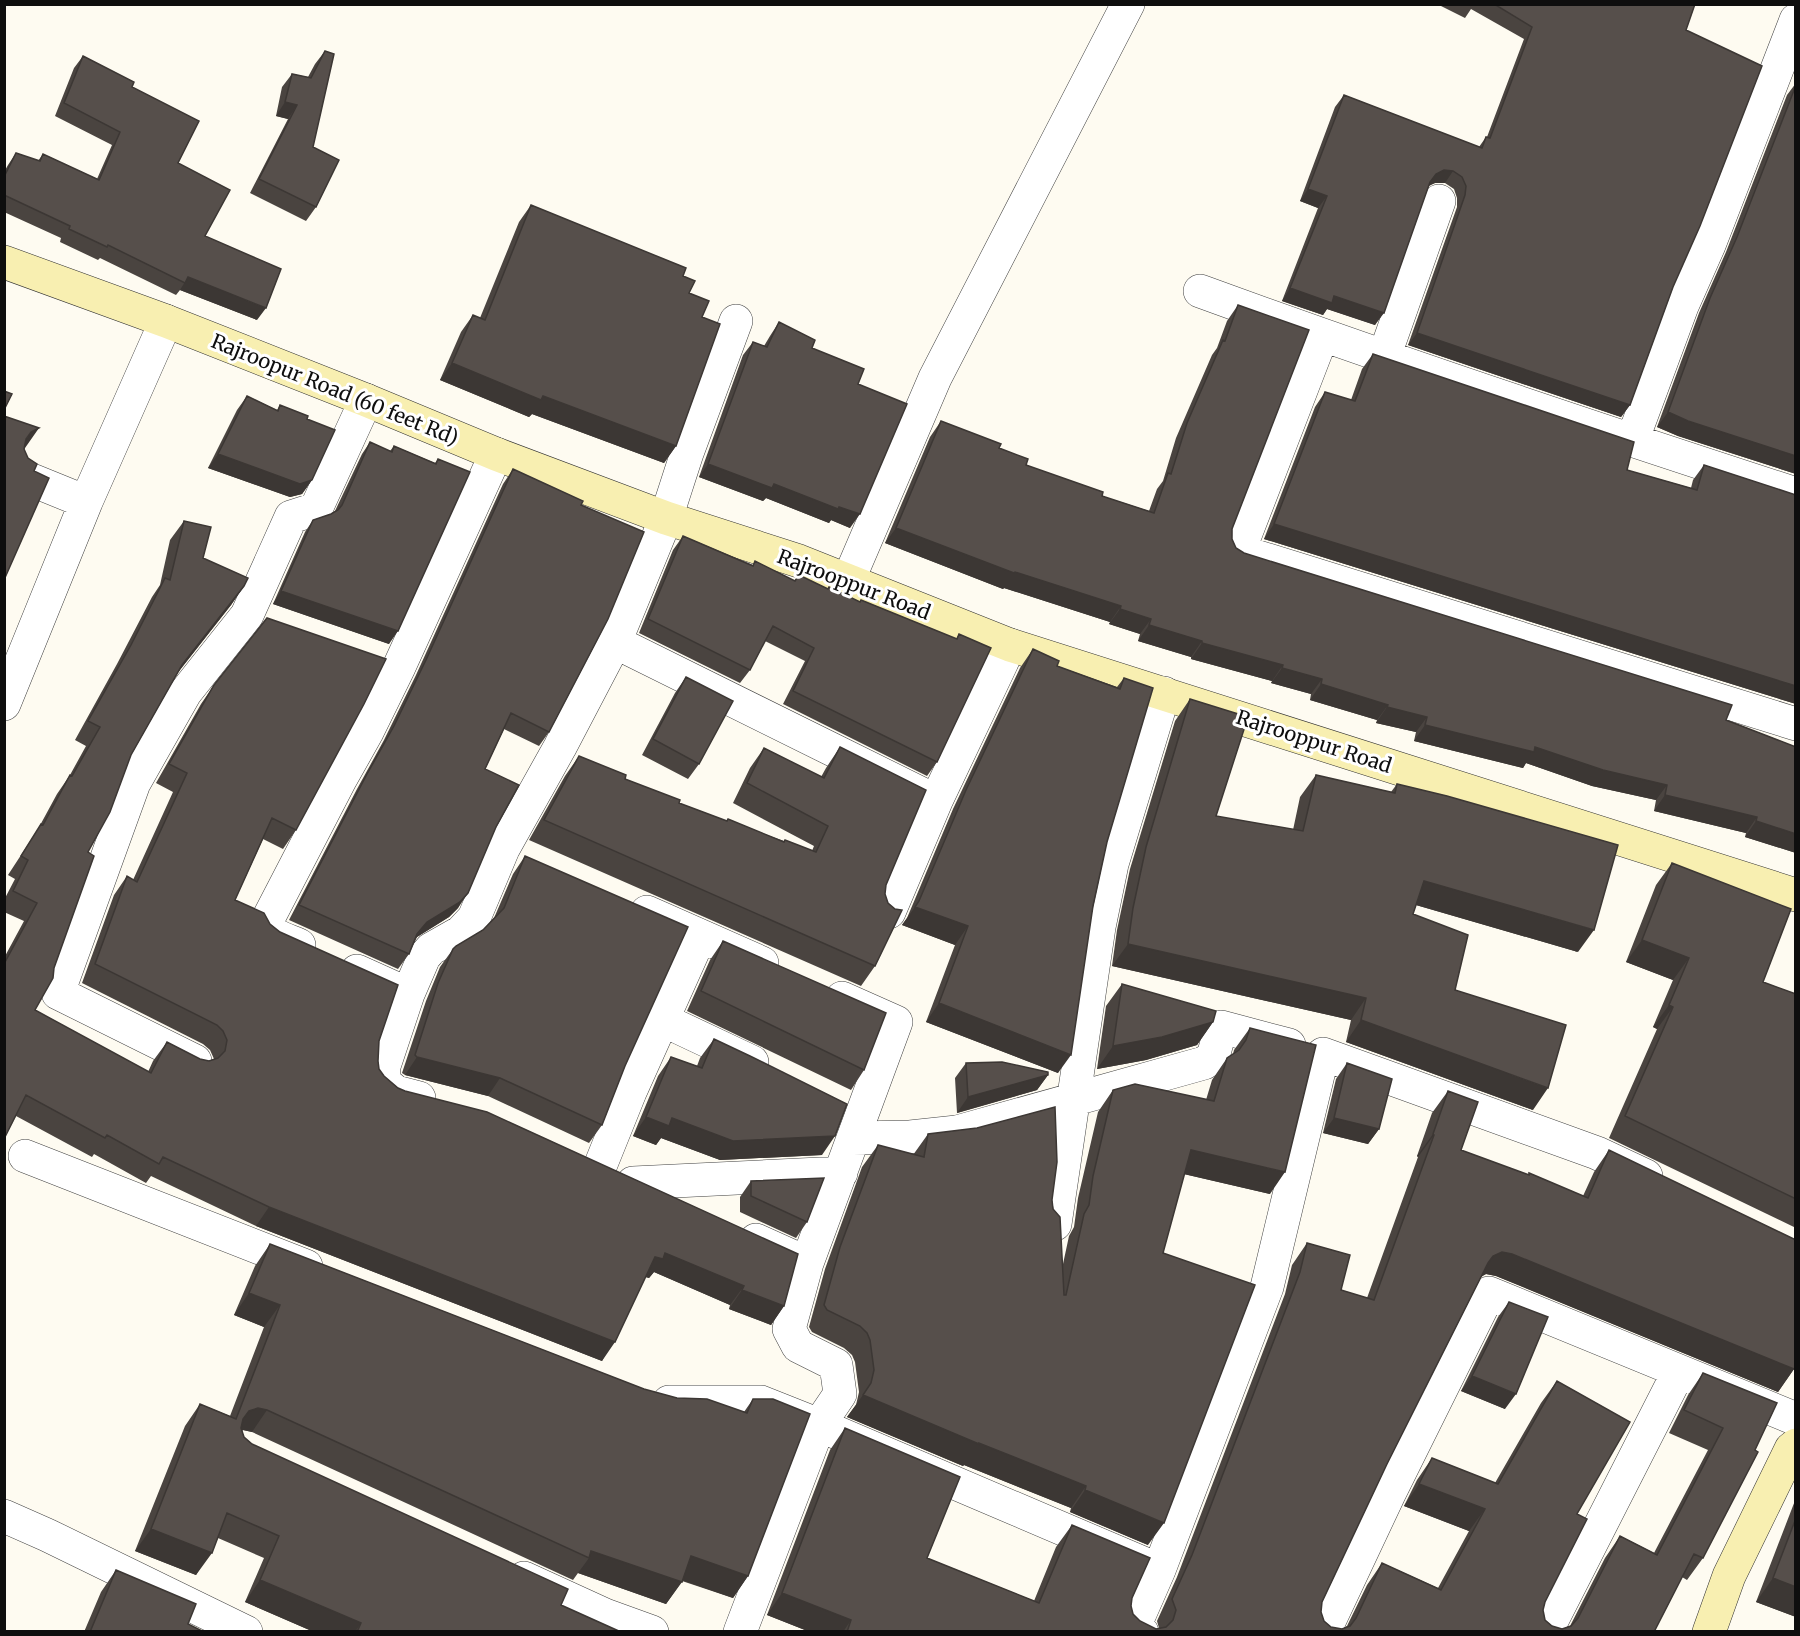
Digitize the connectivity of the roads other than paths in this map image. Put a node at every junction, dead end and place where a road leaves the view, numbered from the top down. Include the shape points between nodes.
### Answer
1 (1128, 4) edge
2 (1796, 20) edge
3 (1438, 201) dead end
4 (4, 262) edge
5 (1200, 291) dead end
6 (166, 321) junction
7 (736, 321) dead end
8 (1322, 336) junction
9 (1384, 357) junction
10 (366, 400) junction
11 (1632, 441) junction
12 (496, 454) junction
13 (22, 476) edge
14 (1796, 494) edge
15 (86, 502) junction
16 (666, 518) junction
17 (848, 580) junction
18 (247, 615) junction
19 (279, 626) edge
20 (615, 642) junction
21 (1010, 645) junction
22 (366, 656) edge
23 (399, 667) junction
24 (1164, 693) junction
25 (4, 704) edge
26 (1796, 724) edge
27 (936, 801) junction
28 (503, 849) junction
29 (534, 863) edge
30 (1796, 895) edge
31 (617, 899) edge
32 (888, 912) edge
33 (700, 936) junction
34 (787, 974) edge
35 (820, 989) edge
36 (408, 994) junction
37 (663, 1020) junction
38 (1323, 1054) junction
39 (195, 1061) edge
40 (777, 1074) edge
41 (1073, 1100) junction
42 (448, 1106) edge
43 (852, 1120) junction
44 (25, 1156) dead end
45 (841, 1173) junction
46 (633, 1183) junction
47 (1670, 1188) edge
48 (686, 1208) edge
49 (1055, 1224) edge
50 (729, 1227) edge
51 (807, 1263) junction
52 (334, 1276) edge
53 (1679, 1371) junction
54 (644, 1396) edge
55 (819, 1425) junction
56 (1794, 1441) edge
57 (4, 1516) edge
58 (499, 1566) edge
59 (1159, 1570) junction
60 (246, 1632) edge
61 (652, 1632) edge
62 (740, 1632) edge
63 (1142, 1632) edge
64 (1324, 1632) edge
65 (1546, 1632) edge
66 (1708, 1632) edge

1 - 17 street via 935,378
2 - 11 street
3 - 9 street
4 - 6 main road, Rajroopur Road (60 feet Rd)
5 - 8 street
6 - 10 main road, Rajroopur Road (60 feet Rd)
6 - 15 street
7 - 16 street
8 - 9 street
8 - 26 street via 1239,551
9 - 11 street
10 - 12 main road, Rajroopur Road (60 feet Rd)
10 - 18 street via 316,509 291,517
11 - 14 street
12 - 16 main road, Rajroopur Road (60 feet Rd)
12 - 23 street
13 - 15 street
15 - 25 street
16 - 17 main road, Rajrooppur Road
16 - 20 street
17 - 21 main road, Rajrooppur Road
18 - 19 street
18 - 39 street via 185,693 134,783 58,993
20 - 27 street
20 - 28 street
21 - 24 main road, Rajrooppur Road
21 - 27 street
22 - 23 street
23 - 36 street via 267,922 274,934
24 - 30 main road, Rajrooppur Road
24 - 41 street via 1112,864 1098,927
27 - 32 street
28 - 29 street
28 - 36 street via 474,918 461,932 424,957
31 - 33 street
33 - 34 street
33 - 37 street
35 - 43 street via 896,1022
36 - 42 street via 384,1066 383,1081 396,1092
37 - 40 street
37 - 46 street via 630,1092 588,1164
38 - 41 street via 1221,1027 1213,1057 1204,1063
38 - 47 street via 1597,1153
38 - 59 street via 1267,1287
41 - 43 street via 957,1132 910,1137
41 - 49 street
43 - 45 street
44 - 52 street
45 - 46 street
45 - 51 street
46 - 48 street
50 - 51 street
51 - 55 street via 789,1329 798,1346 836,1365 840,1394
53 - 56 street
53 - 64 street via 1490,1293
53 - 65 street
54 - 55 street via 666,1402 761,1402
55 - 59 street
55 - 62 street
56 - 66 main road via 1729,1576
57 - 60 street
58 - 61 street via 605,1615
59 - 63 street via 1134,1627

